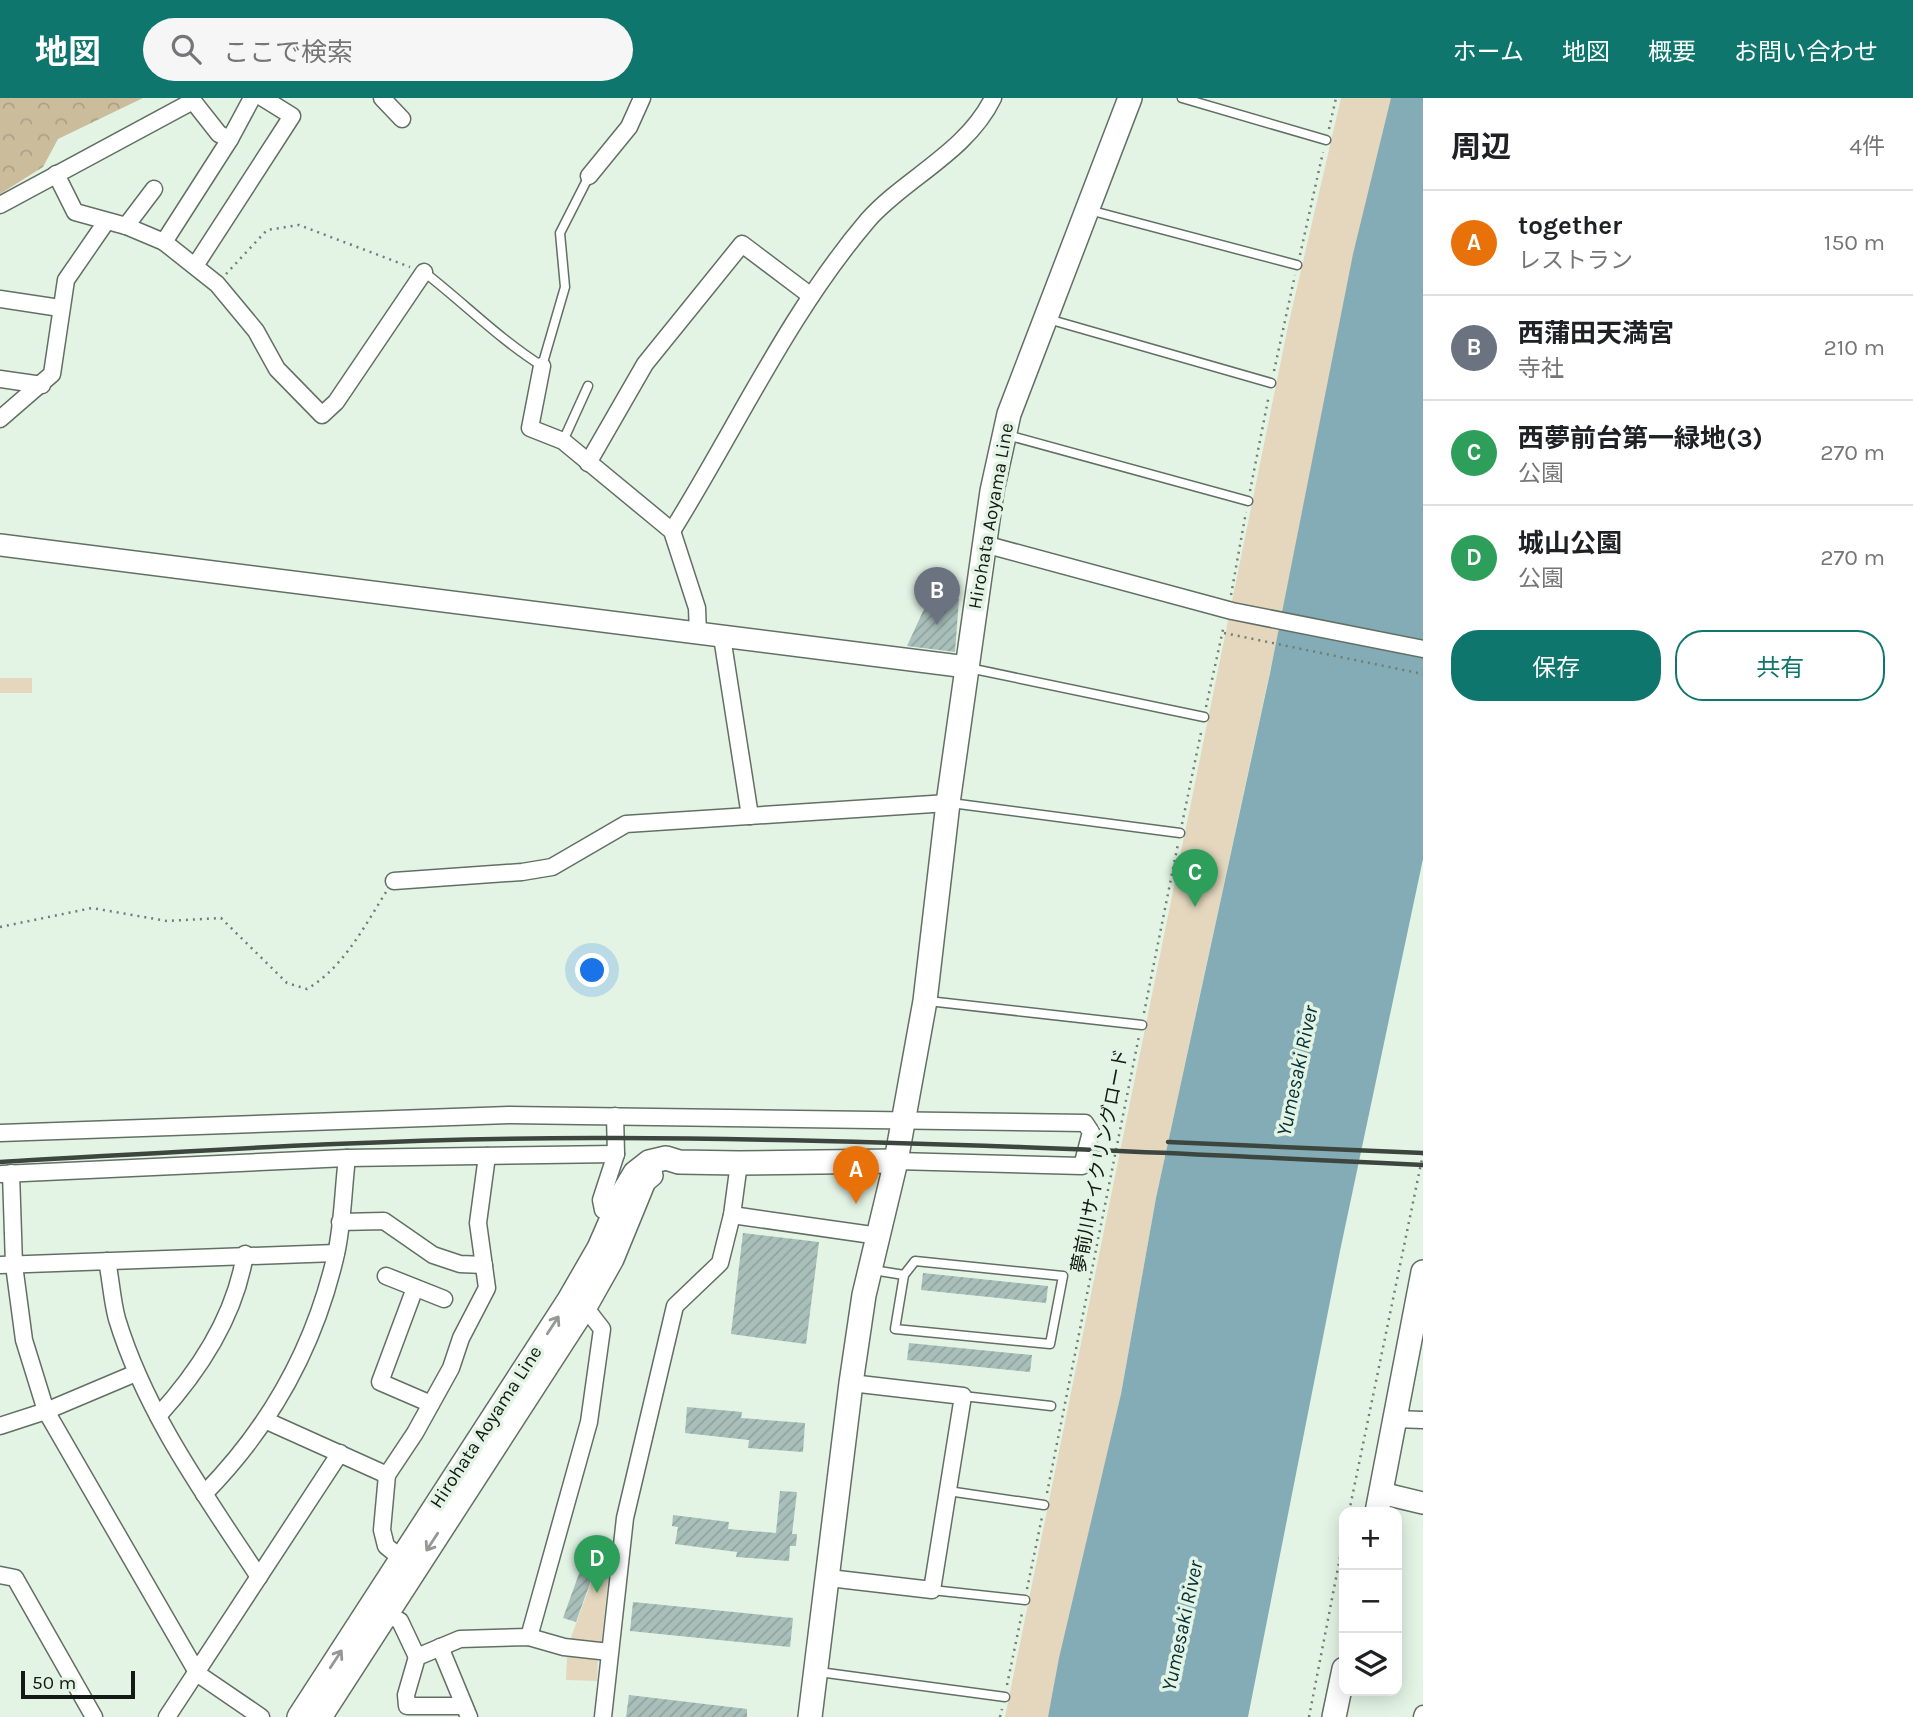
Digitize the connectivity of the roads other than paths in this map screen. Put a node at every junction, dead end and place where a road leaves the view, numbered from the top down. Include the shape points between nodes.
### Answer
1 (252, 98) edge
2 (263, 98) edge
3 (382, 98) edge
4 (642, 98) edge
5 (993, 98) edge
6 (1130, 98) edge
7 (1182, 98) edge
8 (195, 99) edge
9 (402, 119) dead end
10 (230, 139) junction
11 (1326, 140) road end
12 (55, 174) junction
13 (589, 176) joint
14 (153, 189) dead end
15 (0, 205) edge
16 (1089, 209) junction
17 (106, 222) junction
18 (126, 226) junction
19 (164, 242) junction
20 (1297, 265) road end
21 (195, 266) junction
22 (424, 272) joint
23 (811, 296) junction
24 (0, 299) edge
25 (60, 308) junction
26 (1048, 319) junction
27 (542, 366) junction
28 (0, 379) edge
29 (1271, 383) road end
30 (42, 384) junction
31 (588, 386) dead end
32 (0, 419) edge
33 (1004, 434) junction
34 (563, 441) junction
35 (587, 463) junction
36 (1248, 501) road end
37 (672, 531) junction
38 (984, 544) junction
39 (0, 545) edge
40 (698, 634) junction
41 (722, 637) junction
42 (1423, 649) edge
43 (967, 667) junction
44 (1204, 717) road end
45 (948, 803) junction
46 (750, 816) junction
47 (1180, 834) road end
48 (394, 881) road end
49 (925, 1001) junction
50 (1142, 1025) road end
51 (615, 1116) junction
52 (904, 1118) junction
53 (0, 1133) edge
54 (616, 1154) junction
55 (487, 1156) junction
56 (347, 1158) junction
57 (896, 1161) junction
58 (679, 1162) junction
59 (739, 1163) junction
60 (5, 1174) edge
61 (613, 1214) junction
62 (732, 1215) junction
63 (340, 1222) junction
64 (879, 1236) junction
65 (336, 1253) junction
66 (245, 1254) junction
67 (107, 1261) junction
68 (7, 1265) edge
69 (484, 1265) junction
70 (870, 1269) junction
71 (1423, 1272) edge
72 (904, 1275) junction
73 (386, 1276) dead end
74 (415, 1288) junction
75 (444, 1299) dead end
76 (585, 1307) junction
77 (1419, 1314) edge
78 (136, 1373) junction
79 (850, 1384) junction
80 (964, 1396) junction
81 (431, 1404) junction
82 (1051, 1406) dead end
83 (46, 1411) junction
84 (158, 1416) junction
85 (1395, 1419) junction
86 (267, 1420) junction
87 (1423, 1420) edge
88 (0, 1426) edge
89 (340, 1453) junction
90 (387, 1475) junction
91 (948, 1491) junction
92 (204, 1494) junction
93 (1379, 1502) edge
94 (1423, 1503) edge
95 (1044, 1505) road end
96 (401, 1558) junction
97 (0, 1575) edge
98 (259, 1577) junction
99 (829, 1578) junction
100 (932, 1590) junction
101 (1025, 1600) road end
102 (385, 1613) junction
103 (529, 1637) junction
104 (440, 1647) junction
105 (609, 1652) junction
106 (417, 1657) junction
107 (816, 1672) junction
108 (198, 1674) junction
109 (1339, 1694) edge
110 (1005, 1697) road end
111 (467, 1712) edge
112 (94, 1717) edge
113 (167, 1717) edge
114 (261, 1717) edge
115 (299, 1717) edge
116 (320, 1717) edge
117 (603, 1717) edge
118 (810, 1717) edge
119 (1334, 1717) edge

1 - 10 street
2 - 21 street via 292,116
3 - 9 street
4 - 13 street via 629,127
5 - 23 street via 986,112 937,163 870,218
6 - 16 main road, Hirohata Aoyama Line
7 - 11 lane
8 - 10 street via 219,134
8 - 12 street
10 - 19 street
12 - 15 street
12 - 17 street via 75,212
13 - 27 lane via 560,233 565,287
14 - 18 street
16 - 20 lane
16 - 26 main road, Hirohata Aoyama Line
17 - 18 street
17 - 25 street via 66,280
18 - 19 street
19 - 21 street
21 - 22 street via 217,284 256,331 277,369 322,415 336,402
22 - 27 lane via 508,345
23 - 35 street via 742,244 645,364
23 - 37 street
24 - 25 street
25 - 30 street via 52,374
26 - 29 lane
26 - 33 main road, Hirohata Aoyama Line
27 - 34 street via 530,428
28 - 30 street
30 - 32 street
31 - 34 lane
33 - 36 lane
33 - 38 main road, Hirohata Aoyama Line
34 - 35 street
35 - 37 street
37 - 40 street via 697,608
38 - 42 street via 1230,610
38 - 43 main road, Hirohata Aoyama Line
39 - 40 street
40 - 41 street
41 - 43 street
41 - 46 street
43 - 44 lane
43 - 45 main road, Hirohata Aoyama Line
45 - 46 street
45 - 47 lane
45 - 49 main road, Hirohata Aoyama Line
46 - 48 street via 626,824 552,867
49 - 50 lane
49 - 52 main road, Hirohata Aoyama Line
51 - 52 street
51 - 53 street via 509,1115
51 - 54 street
52 - 57 main road, Hirohata Aoyama Line
52 - 57 street via 1085,1123 1091,1132 1082,1166
54 - 55 street
54 - 61 street via 601,1200 603,1210
55 - 56 street
55 - 69 street via 478,1223
56 - 60 street
56 - 63 street
57 - 59 main road, Hirohata Aoyama Line
57 - 64 main road, Hirohata Aoyama Line
58 - 59 main road, Hirohata Aoyama Line
58 - 61 main road, Hirohata Aoyama Line via 666,1158 649,1162 635,1173
58 - 76 main road, Hirohata Aoyama Line via 644,1181 612,1259
59 - 62 street
60 - 68 street
96 -> 61 main road, Hirohata Aoyama Line via 569,1300
62 - 64 street
62 - 105 street via 720,1263 675,1306 625,1518
63 - 65 street
63 - 69 street via 384,1221 433,1255 460,1264
64 - 70 main road, Hirohata Aoyama Line
65 - 66 street
65 - 86 street via 313,1331
66 - 67 street
66 - 84 street via 241,1283 226,1319 190,1380
67 - 68 street
67 - 78 street via 116,1316
68 - 83 street via 23,1340
69 - 81 street via 487,1288
70 - 72 lane
70 - 79 main road, Hirohata Aoyama Line
71 - 77 main road
72 - 72 lane via 915,1261 1063,1276 1050,1344 895,1329
73 - 74 street
74 - 75 street
74 - 81 street via 380,1382
76 -> 102 main road, Hirohata Aoyama Line
76 - 103 street via 601,1329 589,1422
77 - 85 main road
78 - 83 street
78 - 84 street
79 - 80 street
79 - 99 main road, Hirohata Aoyama Line
80 - 82 lane
80 - 91 street
81 - 90 street
83 - 88 street
83 - 108 street
84 - 92 street
85 - 87 street
85 - 93 main road
86 - 89 street
86 - 92 street
89 - 90 street
89 - 98 street
90 - 96 street via 382,1530 386,1546
91 - 95 lane
91 - 100 street
92 - 98 street
93 - 94 street
115 -> 96 main road, Hirohata Aoyama Line
97 - 112 street via 15,1578
98 - 108 street
99 - 100 street
99 - 107 main road, Hirohata Aoyama Line
100 - 101 lane
102 - 106 street via 400,1621
102 - 116 main road, Hirohata Aoyama Line
103 - 104 street via 460,1639
103 - 105 street
104 - 106 street
104 - 111 street
105 - 117 street
106 - 111 street via 405,1695 407,1706
107 - 110 lane
107 - 118 main road, Hirohata Aoyama Line
108 - 113 street
108 - 114 street
109 - 119 main road

